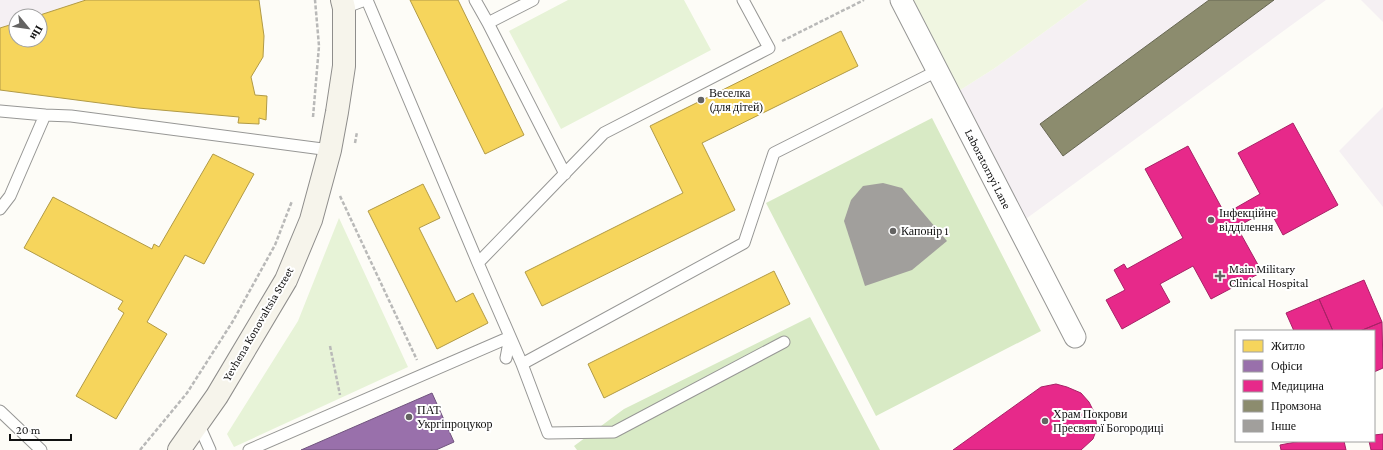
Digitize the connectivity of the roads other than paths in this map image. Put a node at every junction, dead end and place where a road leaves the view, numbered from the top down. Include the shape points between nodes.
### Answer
1 (366, 0) edge
2 (475, 0) edge
3 (533, 0) edge
4 (743, 0) edge
5 (901, 0) edge
6 (343, 4) edge
7 (488, 23) junction
8 (937, 71) junction
9 (0, 111) edge
10 (45, 115) junction
11 (330, 150) junction
12 (564, 174) junction
13 (0, 209) edge
14 (478, 263) junction
15 (510, 337) junction
16 (1075, 337) dead end
17 (784, 342) dead end
18 (506, 358) dead end
19 (522, 364) junction
20 (0, 411) edge
21 (198, 423) junction
22 (41, 450) edge
23 (179, 450) edge
24 (210, 450) edge
25 (249, 450) edge

1 - 6 lane
1 - 14 lane
2 - 7 lane
3 - 7 lane
4 - 12 lane via 769,48 604,133
5 - 8 street, Laboratornyi Lane
6 - 11 main road, Yevhena Konovaltsia Street via 344,66
7 - 12 lane
8 - 16 street, Laboratornyi Lane
8 - 19 lane via 774,153 744,244
9 - 10 lane
10 - 11 lane via 86,118
10 - 13 lane via 10,196
11 - 21 main road, Yevhena Konovaltsia Street via 312,220 286,280 217,396
12 - 14 lane
14 - 15 lane
15 - 18 lane
15 - 19 lane
15 - 25 lane
17 - 19 lane via 614,432 548,433
20 - 22 lane
21 - 23 main road, Yevhena Konovaltsia Street
21 - 24 lane

